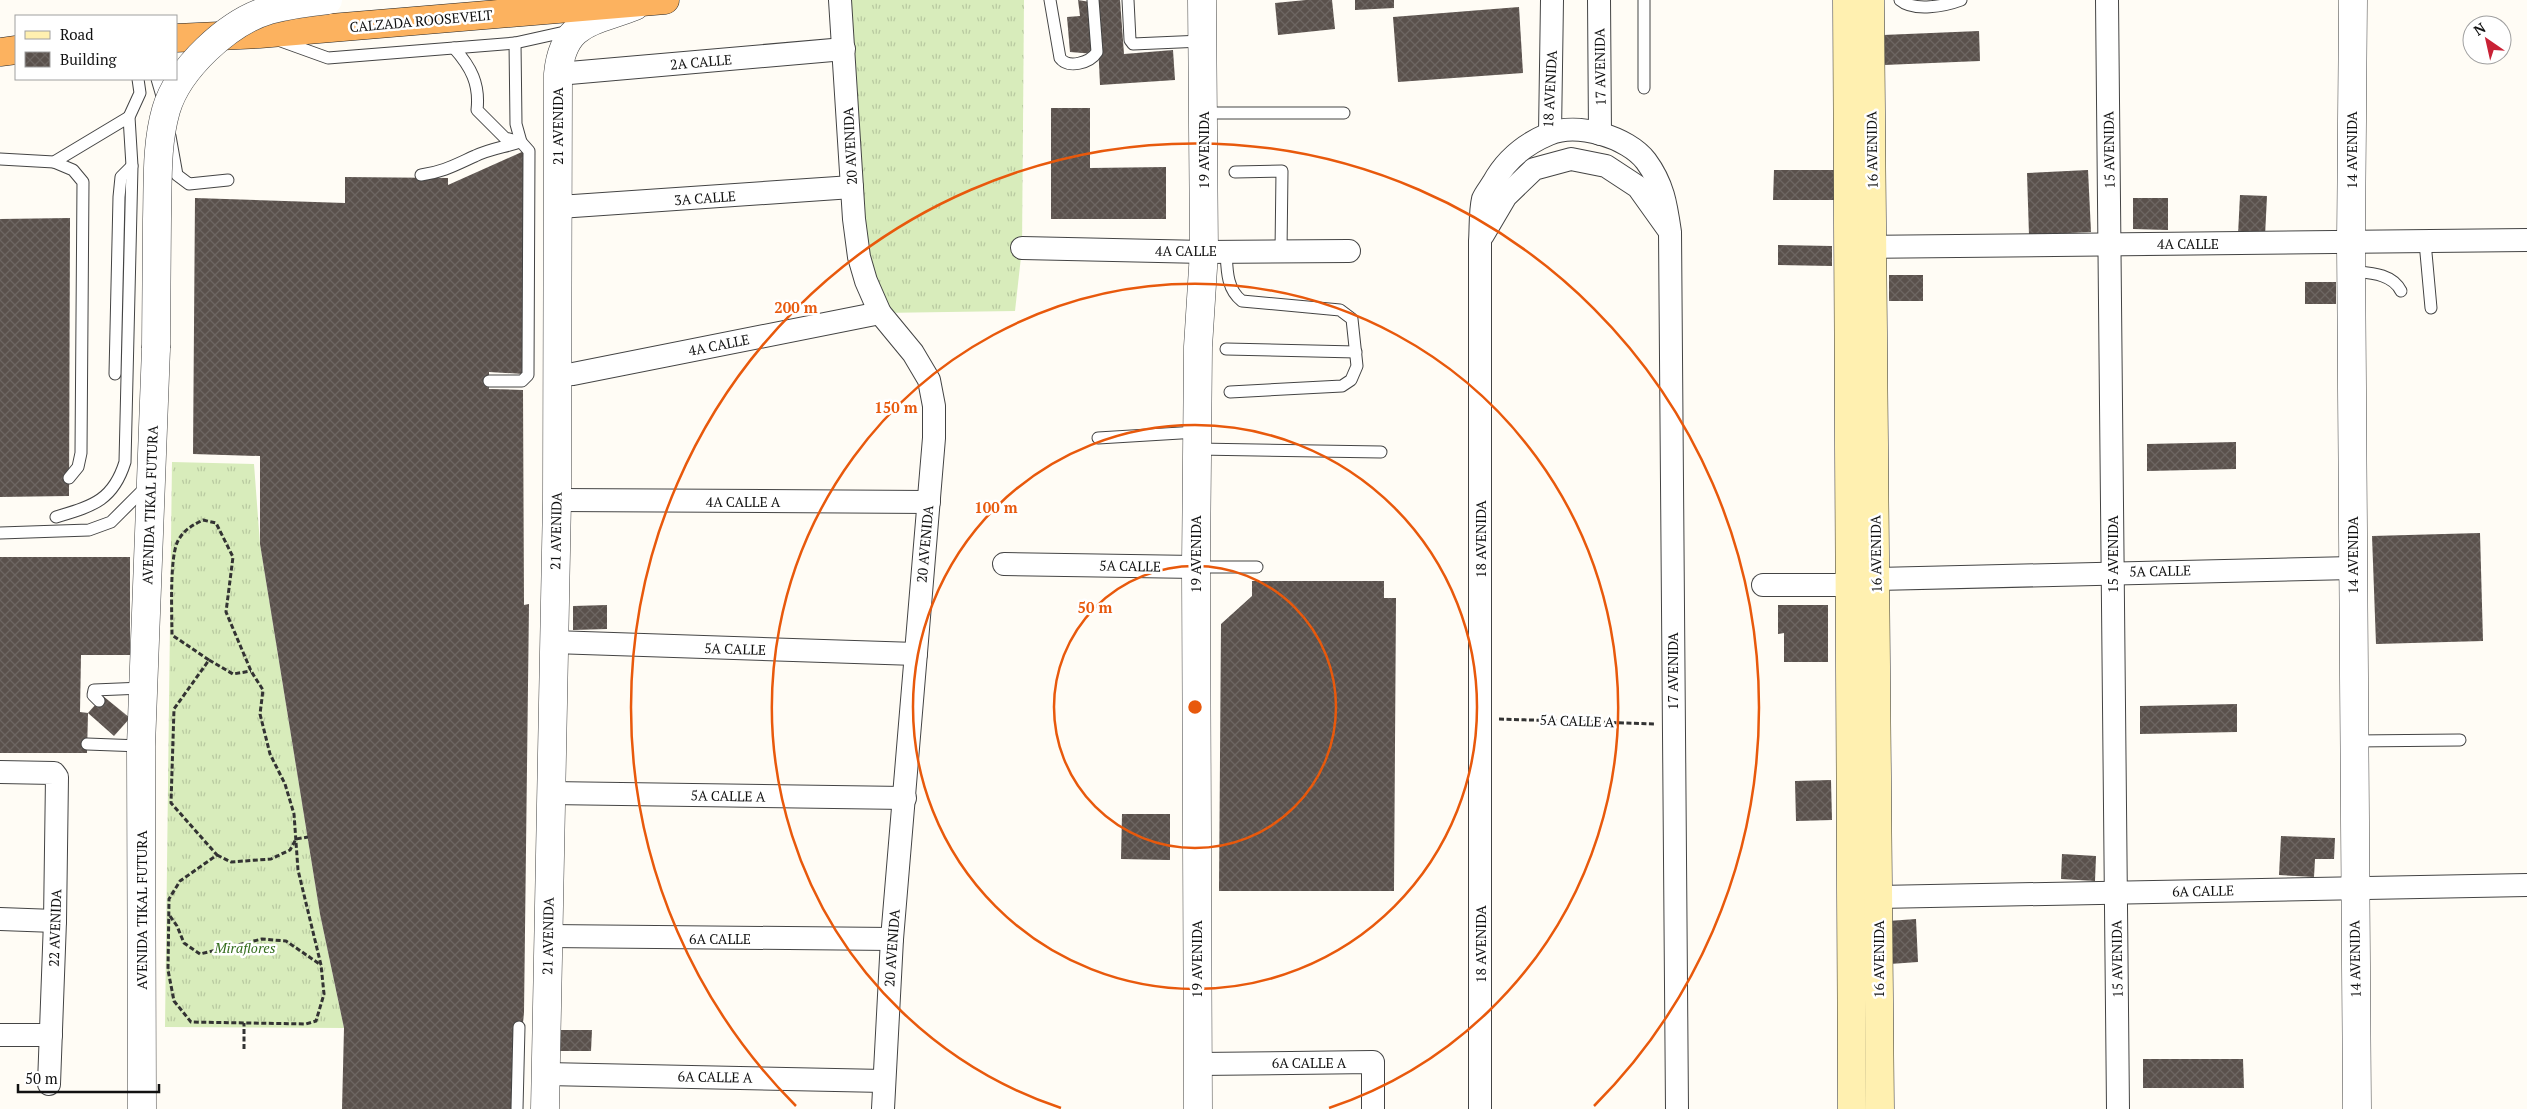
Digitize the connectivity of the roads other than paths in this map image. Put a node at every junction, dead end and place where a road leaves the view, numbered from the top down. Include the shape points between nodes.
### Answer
1 (328, 0) edge
2 (840, 0) edge
3 (1050, 0) edge
4 (1093, 0) edge
5 (1128, 0) edge
6 (1202, 0) edge
7 (1552, 0) edge
8 (1599, 0) edge
9 (1644, 0) edge
10 (1847, 0) edge
11 (1870, 0) edge
12 (1900, 0) edge
13 (1961, 0) edge
14 (2107, 0) edge
15 (2353, 0) edge
16 (654, 1) edge
17 (1943, 2) edge
18 (578, 28) junction
19 (259, 34) junction
20 (178, 38) edge
21 (1204, 41) junction
22 (515, 43) junction
23 (454, 48) junction
24 (844, 49) junction
25 (15, 50) edge
26 (0, 52) edge
27 (558, 74) junction
28 (138, 80) edge
29 (157, 80) edge
30 (1644, 88) dead end
31 (1204, 113) junction
32 (1344, 113) dead end
33 (129, 117) junction
34 (1550, 133) junction
35 (1600, 134) junction
36 (521, 142) junction
37 (0, 159) edge
38 (54, 162) junction
39 (132, 166) junction
40 (1235, 172) dead end
41 (421, 175) dead end
42 (228, 180) dead end
43 (852, 188) junction
44 (559, 208) junction
45 (1670, 232) junction
46 (2527, 240) edge
47 (1480, 241) junction
48 (2425, 242) junction
49 (2351, 243) junction
50 (2110, 245) junction
51 (1861, 247) junction
52 (1022, 248) dead end
53 (1281, 250) junction
54 (1215, 251) junction
55 (1349, 251) dead end
56 (2351, 271) junction
57 (2401, 291) dead end
58 (2431, 308) dead end
59 (880, 313) junction
60 (1226, 349) dead end
61 (1356, 352) junction
62 (115, 374) dead end
63 (557, 375) junction
64 (489, 381) dead end
65 (1230, 392) dead end
66 (1098, 438) dead end
67 (1197, 440) junction
68 (1381, 452) dead end
69 (69, 478) dead end
70 (150, 483) junction
71 (557, 500) junction
72 (929, 502) junction
73 (56, 517) dead end
74 (0, 533) edge
75 (1004, 564) dead end
76 (1196, 567) junction
77 (1257, 567) dead end
78 (2353, 568) junction
79 (2113, 572) junction
80 (1877, 579) junction
81 (1764, 585) dead end
82 (1850, 586) junction
83 (553, 642) junction
84 (916, 654) junction
85 (145, 688) junction
86 (99, 700) dead end
87 (137, 736) junction
88 (2460, 740) dead end
89 (2354, 741) junction
90 (87, 744) dead end
91 (0, 772) edge
92 (550, 793) junction
93 (905, 798) junction
94 (2527, 885) edge
95 (2355, 888) junction
96 (2116, 893) junction
97 (1878, 897) junction
98 (0, 919) edge
99 (55, 921) junction
100 (548, 936) junction
101 (892, 939) junction
102 (519, 1027) dead end
103 (0, 1034) edge
104 (51, 1034) junction
105 (1198, 1064) junction
106 (546, 1074) junction
107 (884, 1081) junction
108 (49, 1084) dead end
109 (142, 1109) edge
110 (517, 1109) edge
111 (545, 1109) edge
112 (883, 1109) edge
113 (1198, 1109) edge
114 (1373, 1109) edge
115 (1480, 1109) edge
116 (1677, 1109) edge
117 (1852, 1109) edge
118 (1880, 1109) edge
119 (2118, 1109) edge
120 (2357, 1109) edge

1 - 70 street, AVENIDA TIKAL FUTURA, bridge via 268,10 239,24 194,62 166,109 158,151 156,348
2 - 24 street, 20 AVENIDA
3 - 4 lane via 1060,58 1070,64 1094,58 1097,52
5 - 21 lane via 1130,40 1133,44
6 - 21 street, 19 AVENIDA
7 - 34 street, 18 AVENIDA
8 - 35 street, 17 AVENIDA
9 - 30 lane
10 - 51 main road, 16 AVENIDA
11 - 51 main road, 16 AVENIDA
12 - 17 lane via 1907,5
13 - 17 lane
14 - 50 street, 15 AVENIDA
15 - 49 street, 14 AVENIDA
16 - 18 street
16 - 19 highway, CALZADA ROOSEVELT
18 - 22 lane via 548,38
18 - 27 street, 21 AVENIDA via 566,41 560,55
19 - 20 highway, CALZADA ROOSEVELT
19 - 23 lane via 328,58
21 - 31 street, 19 AVENIDA
22 - 23 lane
22 - 36 lane via 516,124
23 - 36 lane via 477,82 477,110 505,138
24 - 27 street, 2A CALLE
24 - 43 street, 20 AVENIDA
25 - 26 highway
27 - 44 street, 21 AVENIDA
28 - 33 lane via 140,93
29 - 42 lane via 177,175 189,184
31 - 32 lane
31 - 54 street, 19 AVENIDA
33 - 38 lane
33 - 39 lane
34 - 35 street, 17 AVENIDA via 1574,130
34 - 47 street, 18 AVENIDA via 1502,166 1483,199
35 - 45 street, 17 AVENIDA via 1624,142 1645,160 1664,192
36 - 41 lane via 476,155 438,173
36 - 64 lane via 529,151 528,375 522,381
37 - 38 lane
38 - 69 lane via 73,170 83,182 81,453 78,467
39 - 62 lane via 121,177 119,196
39 - 73 lane via 126,462 120,478 93,506
40 - 53 lane via 1282,171
43 - 44 street, 3A CALLE
43 - 59 street, 20 AVENIDA via 859,257
44 - 63 street, 21 AVENIDA
45 - 47 street via 1638,187 1606,166 1571,159 1534,169 1506,196
45 - 116 street, 17 AVENIDA
46 - 48 street, 4A CALLE
47 - 115 street, 18 AVENIDA
48 - 49 street, 4A CALLE
48 - 58 lane
49 - 50 street, 4A CALLE
49 - 56 street, 14 AVENIDA
50 - 51 street, 4A CALLE
50 - 79 street, 15 AVENIDA
51 - 80 main road, 16 AVENIDA
51 - 82 main road, 16 AVENIDA
52 - 54 street, 4A CALLE
53 - 54 street, 4A CALLE
53 - 55 street, 4A CALLE
54 - 61 lane via 1232,291 1242,302 1340,310 1352,319
54 - 67 street, 19 AVENIDA via 1198,347
56 - 57 lane via 2391,279
56 - 78 street, 14 AVENIDA
59 - 63 street, 4A CALLE
59 - 72 street, 20 AVENIDA via 913,354 928,380 934,406
60 - 61 lane
61 - 65 lane via 1355,373 1342,386
63 - 71 street, 21 AVENIDA
66 - 67 lane
67 - 68 lane
67 - 76 street, 19 AVENIDA
70 - 74 lane via 110,522 89,530
70 - 85 street, AVENIDA TIKAL FUTURA
71 - 72 street, 4A CALLE A
71 - 83 street, 21 AVENIDA
72 - 84 street, 20 AVENIDA
75 - 76 street, 5A CALLE
76 - 77 lane, 5A CALLE
76 - 105 street, 19 AVENIDA
78 - 79 street, 5A CALLE
78 - 89 street, 14 AVENIDA
79 - 80 street, 5A CALLE
79 - 96 street, 15 AVENIDA
80 - 97 main road, 16 AVENIDA
81 - 82 street
82 - 117 main road, 16 AVENIDA
83 - 84 street, 5A CALLE
83 - 92 street, 21 AVENIDA
84 - 93 street, 20 AVENIDA
85 - 86 lane via 95,690 92,693
85 - 87 street, AVENIDA TIKAL FUTURA
87 - 90 lane
87 - 109 street, AVENIDA TIKAL FUTURA
88 - 89 lane
89 - 95 street, 14 AVENIDA
91 - 99 street, 22 AVENIDA via 54,773 57,777
92 - 93 street, 5A CALLE A
92 - 100 street, 21 AVENIDA
93 - 101 street, 20 AVENIDA
94 - 95 street, 6A CALLE
95 - 96 street, 6A CALLE
95 - 120 street, 14 AVENIDA
96 - 97 street, 6A CALLE
96 - 119 street, 15 AVENIDA
97 - 118 main road, 16 AVENIDA
98 - 99 street
99 - 104 street, 22 AVENIDA
100 - 101 street, 6A CALLE
100 - 106 street, 21 AVENIDA
101 - 107 street, 20 AVENIDA
102 - 110 lane
103 - 104 street
104 - 108 street, 22 AVENIDA
105 - 113 street, 19 AVENIDA
105 - 114 street, 6A CALLE A via 1373,1062
106 - 107 street, 6A CALLE A
106 - 111 street, 21 AVENIDA
107 - 112 street, 20 AVENIDA

